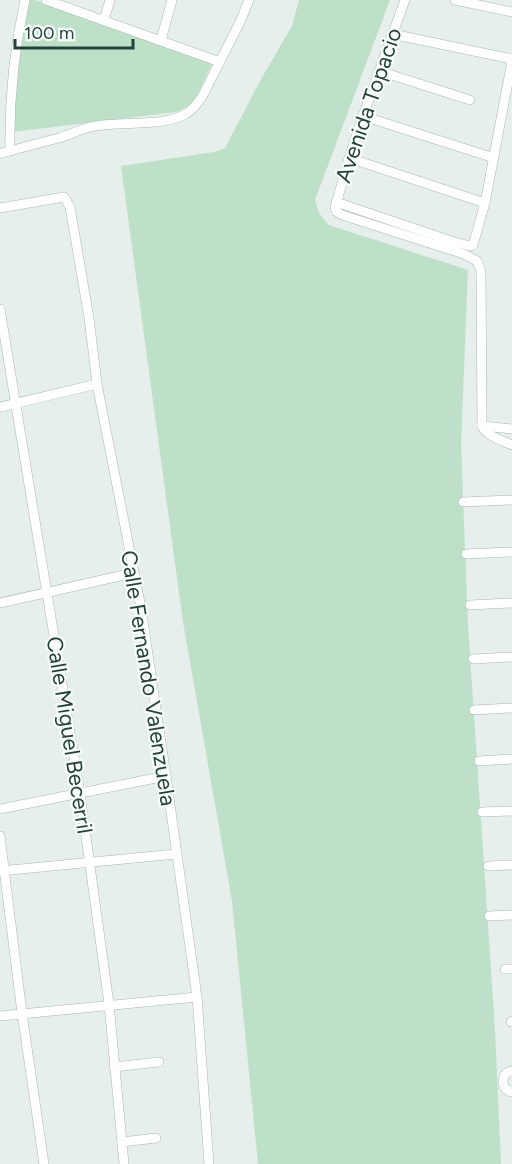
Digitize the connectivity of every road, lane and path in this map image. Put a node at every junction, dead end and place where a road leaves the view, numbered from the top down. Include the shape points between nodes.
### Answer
1 (24, 0) edge
2 (46, 0) edge
3 (110, 0) edge
4 (172, 0) edge
5 (249, 0) edge
6 (405, 0) edge
7 (455, 0) edge
8 (512, 12) edge
9 (104, 20) junction
10 (392, 34) junction
11 (162, 40) junction
12 (512, 60) edge
13 (220, 62) junction
14 (379, 71) junction
15 (470, 100) dead end
16 (363, 116) junction
17 (10, 151) junction
18 (0, 154) edge
19 (349, 158) junction
20 (494, 158) junction
21 (485, 203) junction
22 (336, 207) junction
23 (0, 208) edge
24 (0, 309) edge
25 (97, 384) junction
26 (15, 403) junction
27 (0, 407) edge
28 (482, 426) junction
29 (512, 429) edge
30 (512, 445) edge
31 (512, 500) edge
32 (463, 502) dead end
33 (512, 552) edge
34 (466, 554) dead end
35 (133, 573) junction
36 (48, 593) junction
37 (0, 603) edge
38 (512, 603) edge
39 (470, 604) dead end
40 (512, 657) edge
41 (474, 659) dead end
42 (512, 708) edge
43 (474, 710) dead end
44 (512, 759) edge
45 (479, 760) dead end
46 (166, 776) junction
47 (80, 793) junction
48 (0, 809) edge
49 (512, 810) edge
50 (482, 812) dead end
51 (0, 836) edge
52 (176, 855) junction
53 (89, 863) junction
54 (512, 865) edge
55 (488, 866) dead end
56 (3, 870) edge
57 (512, 915) edge
58 (489, 916) dead end
59 (197, 997) junction
60 (109, 1004) junction
61 (22, 1013) junction
62 (0, 1016) edge
63 (159, 1062) dead end
64 (114, 1067) junction
65 (512, 1071) edge
66 (512, 1092) edge
67 (156, 1138) dead end
68 (122, 1142) junction
69 (44, 1164) edge
70 (124, 1164) edge
71 (210, 1164) edge

1 - 17 street via 13,71
2 - 9 street
3 - 9 street
4 - 11 street
5 - 13 street
6 - 10 street, Avenida Topacio
7 - 8 street
9 - 11 street
10 - 12 street
10 - 14 street, Avenida Topacio
11 - 13 street
12 - 20 street
13 - 17 street via 195,107 179,117 101,125
14 - 15 street
14 - 16 street, Avenida Topacio
16 - 19 street, Avenida Topacio
16 - 20 street
17 - 18 street
19 - 21 street
19 - 22 street, Avenida Topacio
20 - 21 street
21 - 22 street via 475,243 470,246
22 - 28 street via 342,215 477,261 481,271
23 - 25 street, Calle Fernando Valenzuela via 64,196 70,207
24 - 26 street, Calle Miguel Becerril
25 - 26 street
25 - 35 street, Calle Fernando Valenzuela
26 - 27 street
26 - 36 street, Calle Miguel Becerril
28 - 29 street
28 - 30 street via 484,431
31 - 32 street
33 - 34 street
35 - 36 street
35 - 46 street, Calle Fernando Valenzuela
36 - 37 street
36 - 47 street, Calle Miguel Becerril
38 - 39 street
40 - 41 street
42 - 43 street
44 - 45 street
46 - 47 street
46 - 52 street, Calle Fernando Valenzuela
47 - 48 street
47 - 53 street, Calle Miguel Becerril
49 - 50 street
51 - 56 street
52 - 53 street
52 - 59 street, Calle Fernando Valenzuela
53 - 56 street
53 - 60 street, Calle Miguel Becerril
54 - 55 street
56 - 61 street
57 - 58 street
59 - 60 street
59 - 71 street, Calle Fernando Valenzuela
60 - 61 street
60 - 64 street, Calle Miguel Becerril
61 - 62 street
61 - 69 street
63 - 64 street
64 - 68 street, Calle Miguel Becerril
65 - 66 street via 505,1073 503,1082 505,1089
67 - 68 street
68 - 70 street, Calle Miguel Becerril

